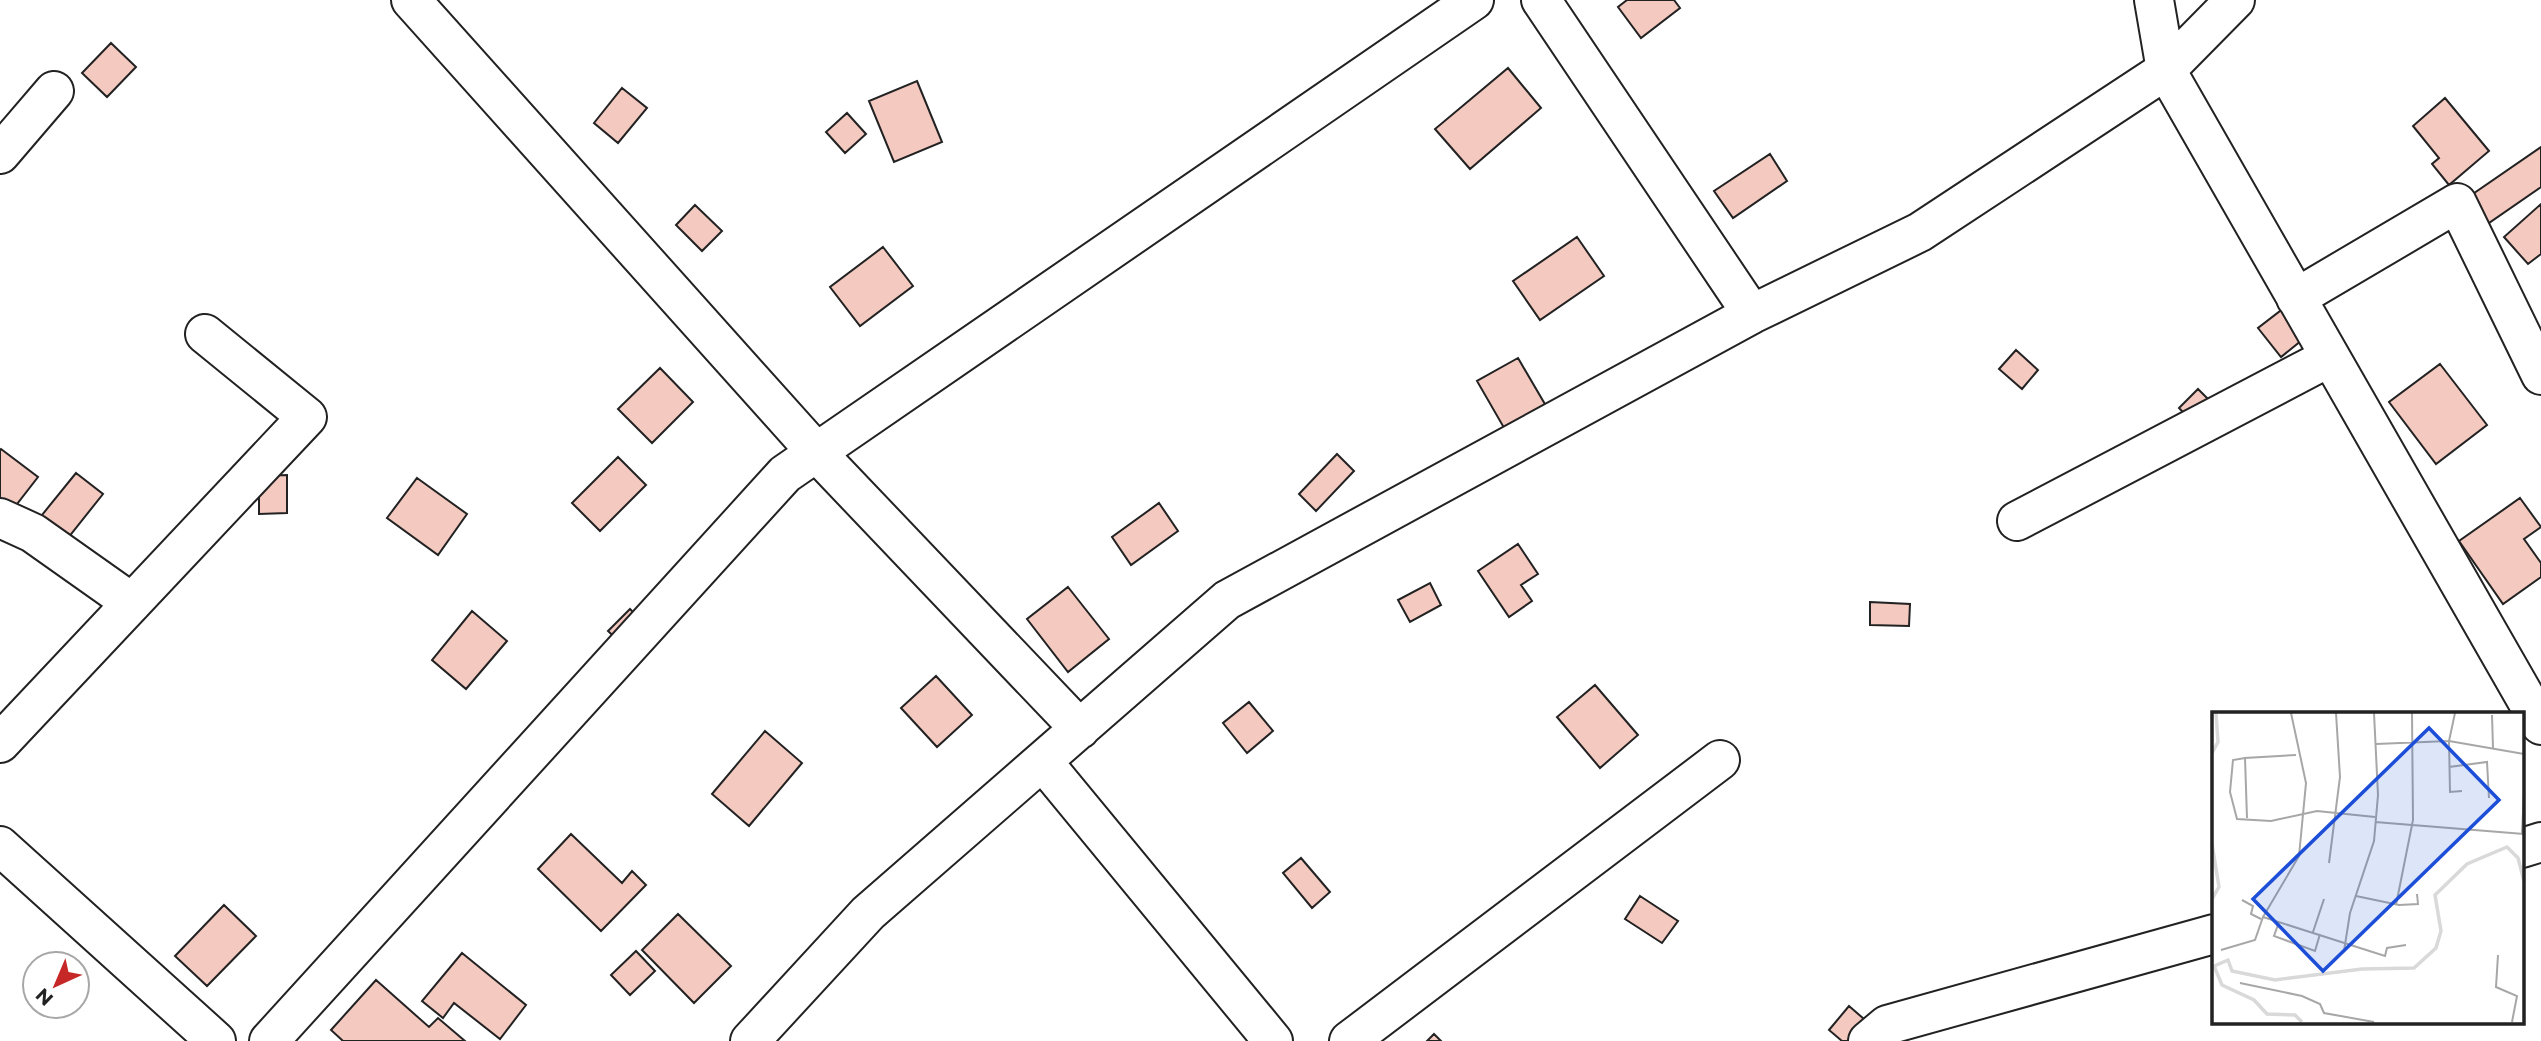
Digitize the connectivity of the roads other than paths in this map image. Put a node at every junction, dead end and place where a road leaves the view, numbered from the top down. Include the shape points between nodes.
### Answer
1 (411, 0) edge
2 (1474, 0) edge
3 (1541, 0) edge
4 (2154, 0) edge
5 (2235, 0) edge
6 (2166, 70) junction
7 (54, 91) dead end
8 (0, 154) edge
9 (2296, 298) junction
10 (1752, 314) junction
11 (205, 334) dead end
12 (2330, 357) junction
13 (2541, 375) edge
14 (817, 453) junction
15 (0, 518) edge
16 (2017, 521) dead end
17 (132, 603) junction
18 (2528, 675) edge
19 (2541, 725) edge
20 (1080, 729) junction
21 (0, 743) edge
22 (1720, 760) dead end
23 (1043, 762) junction
24 (2541, 842) edge
25 (0, 846) edge
26 (2524, 847) edge
27 (2212, 935) edge
28 (216, 1041) edge
29 (269, 1041) edge
30 (750, 1041) edge
31 (1273, 1041) edge
32 (1349, 1041) edge
33 (1868, 1041) edge

1 - 14 street
2 - 14 street
3 - 10 street
4 - 6 street
5 - 6 street
6 - 9 street
6 - 10 street via 1920,232
7 - 8 street
9 - 12 street
9 - 13 street via 2457,203
10 - 20 street via 1227,600
11 - 17 street via 307,417
12 - 16 street
12 - 18 street
14 - 20 street
14 - 29 street via 785,474
15 - 17 street via 33,533
17 - 21 street
18 - 19 street
20 - 23 street
22 - 32 street
23 - 30 street via 868,913
23 - 31 street
24 - 26 street
25 - 28 street
27 - 33 street via 1887,1025

